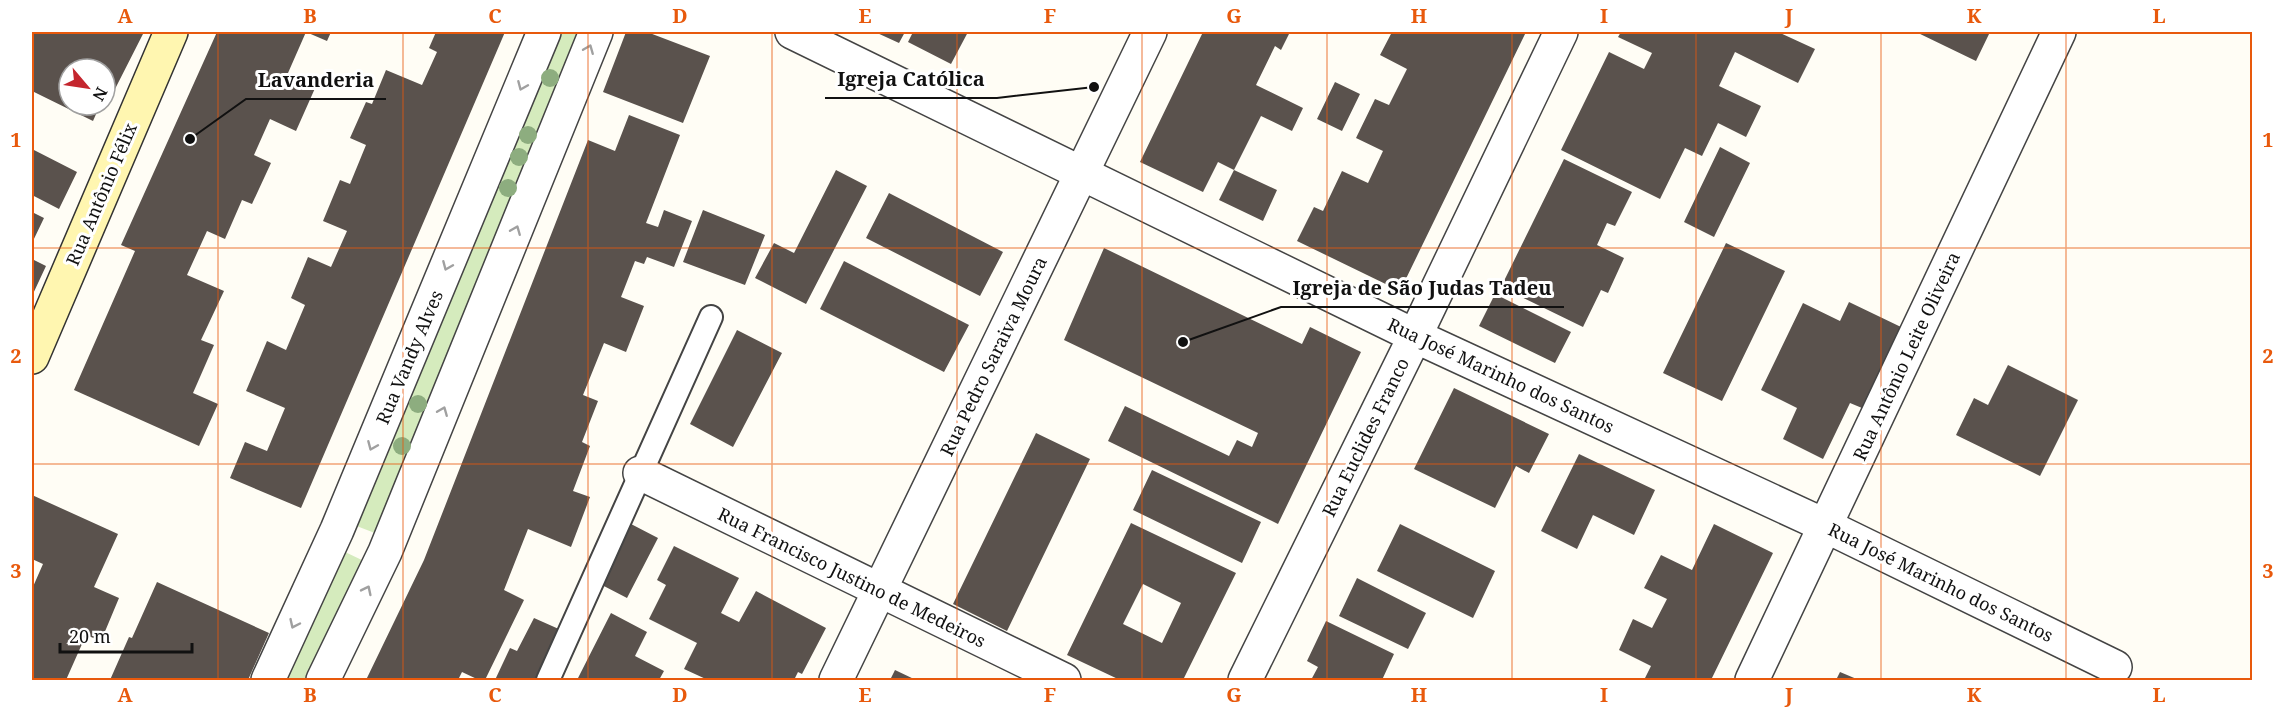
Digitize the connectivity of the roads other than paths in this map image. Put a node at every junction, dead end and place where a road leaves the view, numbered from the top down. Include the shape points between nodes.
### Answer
1 (171, 32) edge
2 (544, 32) edge
3 (596, 32) edge
4 (792, 32) edge
5 (1150, 32) edge
6 (1561, 32) edge
7 (2059, 32) edge
8 (1082, 172) junction
9 (711, 317) dead end
10 (1414, 336) junction
11 (32, 357) edge
12 (640, 473) junction
13 (1826, 526) junction
14 (337, 531) junction
15 (385, 552) junction
16 (880, 592) junction
17 (2115, 667) dead end
18 (268, 681) edge
19 (323, 681) edge
20 (548, 681) edge
21 (836, 681) edge
22 (1064, 681) edge
23 (1245, 681) edge
24 (1752, 681) edge

1 - 11 main road, Rua Antônio Félix
2 -> 14 street, Rua Vandy Alves
15 -> 3 street
4 - 8 street, Rua José Marinho dos Santos
5 - 8 street, Rua Pedro Saraiva Moura
6 - 10 street, Rua Euclides Franco
7 - 13 street, Rua Antônio Leite Oliveira
8 - 10 street, Rua José Marinho dos Santos
8 - 16 street, Rua Pedro Saraiva Moura
9 - 12 lane
10 - 13 street, Rua José Marinho dos Santos
10 - 23 street, Rua Euclides Franco
12 - 16 street, Rua Francisco Justino de Medeiros
12 - 20 lane
13 - 17 street, Rua José Marinho dos Santos
13 - 24 street, Rua Antônio Leite Oliveira
14 - 15 street
14 -> 18 street, Rua Vandy Alves
19 -> 15 street
16 - 21 street, Rua Pedro Saraiva Moura
16 - 22 street, Rua Francisco Justino de Medeiros

